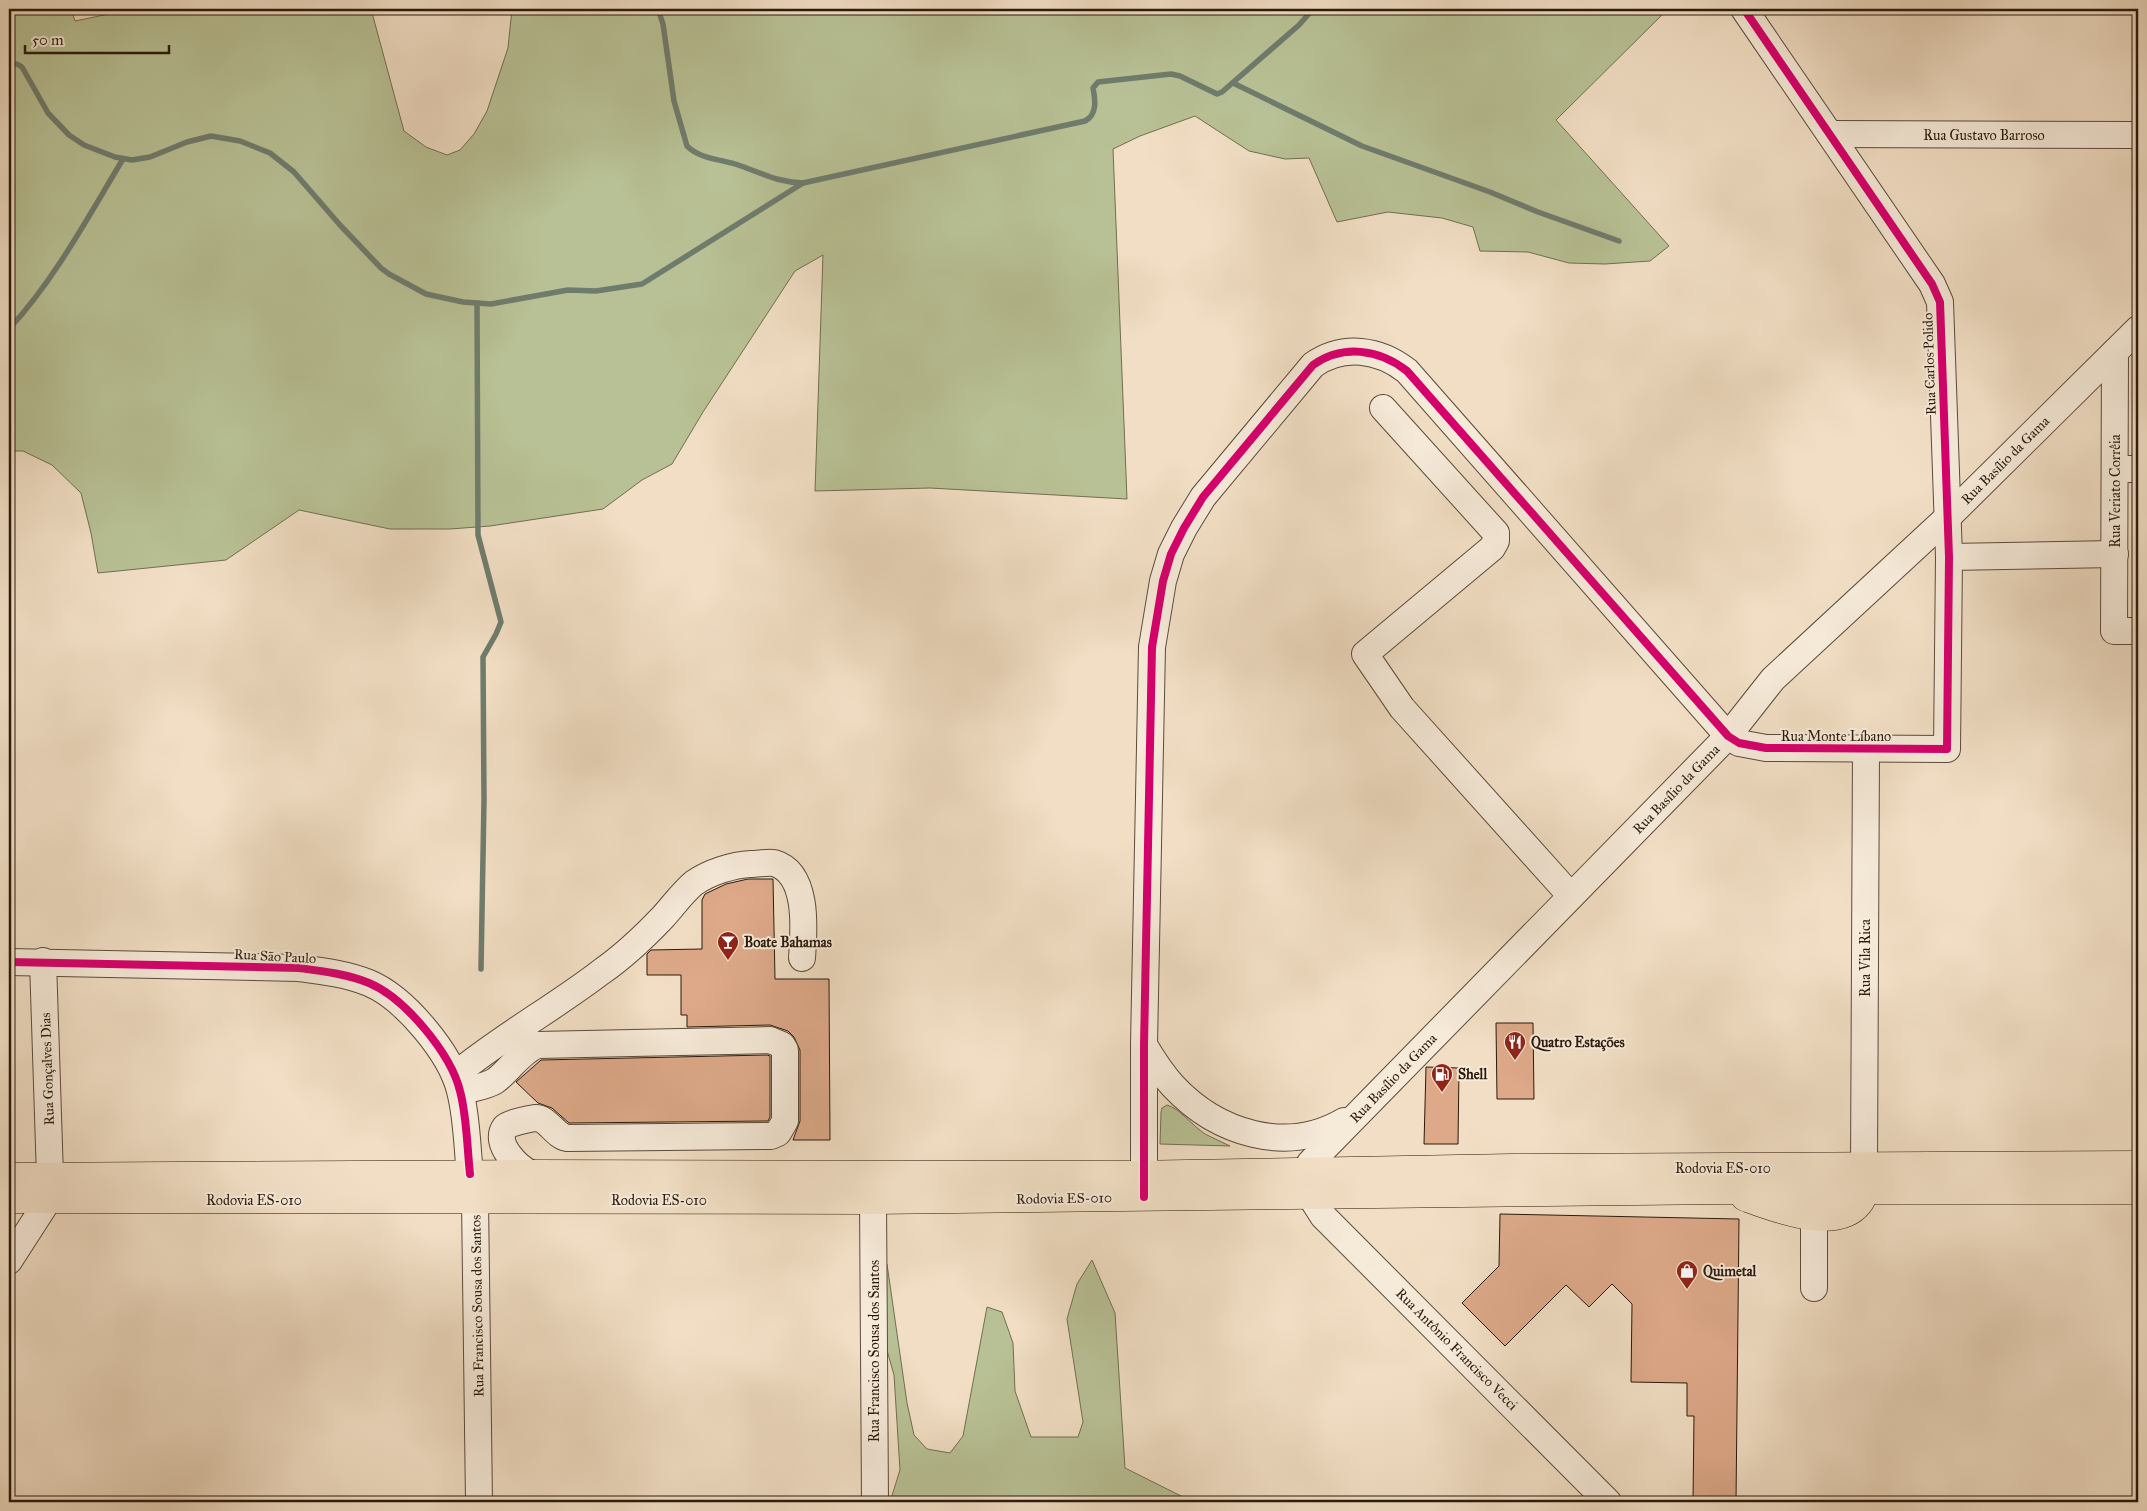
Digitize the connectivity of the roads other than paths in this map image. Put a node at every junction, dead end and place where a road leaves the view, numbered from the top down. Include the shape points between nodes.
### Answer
1 (1744, 9) edge
2 (1830, 134) junction
3 (2138, 135) edge
4 (2138, 329) edge
5 (2115, 352) junction
6 (1383, 408) dead end
7 (2126, 469) edge
8 (1947, 518) junction
9 (2115, 554) junction
10 (1949, 556) junction
11 (2126, 631) edge
12 (1728, 736) junction
13 (1866, 749) junction
14 (1948, 749) joint
15 (1571, 896) junction
16 (802, 958) dead end
17 (43, 961) junction
18 (9, 962) edge
19 (1144, 1045) junction
20 (458, 1083) junction
21 (1356, 1115) junction
22 (2138, 1165) edge
23 (532, 1174) junction
24 (9, 1177) edge
25 (1864, 1179) junction
26 (1308, 1183) junction
27 (1144, 1186) junction
28 (472, 1187) junction
29 (49, 1188) junction
30 (1725, 1190) junction
31 (2138, 1190) edge
32 (9, 1199) edge
33 (873, 1200) junction
34 (1814, 1217) junction
35 (9, 1261) edge
36 (1814, 1288) dead end
37 (479, 1502) edge
38 (875, 1502) edge
39 (1608, 1502) edge

1 - 2 street, Rua Carlos Polido
2 - 3 street, Rua Gustavo Barroso
2 - 8 street, Rua Carlos Polido via 1932,284 1940,302
4 - 5 street, Rua Basílio da Gama
5 - 7 street, Rua Veriato Corrêia
5 - 8 street, Rua Basílio da Gama
6 - 15 street via 1496,533 1496,541 1486,553 1365,654 1402,708
7 - 9 street, Rua Veriato Corrêia
8 - 10 street, Rua Carlos Polido
8 - 12 street, Rua Basílio da Gama via 1773,680
9 - 10 street
9 - 11 street, Rua Veriato Corrêia
10 - 14 street, Rua Carlos Polido
12 - 13 street, Rua Monte Líbano via 1739,743 1766,748
12 - 15 street, Rua Basílio da Gama
12 - 19 street via 1407,371 1395,362 1366,352 1324,357 1313,365 1204,497 1171,554 1163,581 1152,648
13 - 14 street, Rua Monte Líbano
13 - 25 street, Rua Vila Rica
15 - 21 street, Rua Basílio da Gama
16 - 20 street via 805,921 799,892 787,870 773,863 738,865 694,884 631,949 476,1058
17 - 18 street, Rua São Paulo
17 - 20 street, Rua São Paulo via 299,968 370,983 395,999 433,1037
17 - 29 street, Rua Gonçalves Dias
19 - 21 street via 1181,1094 1220,1123 1238,1130 1259,1136 1306,1136
19 - 27 street
20 - 23 street via 489,1084 537,1045 770,1040 785,1050 786,1121 772,1136 567,1138 557,1135 535,1118 509,1124 503,1134 508,1153 519,1167
20 - 28 street, Rua São Paulo
21 - 26 street, Rua Basílio da Gama via 1311,1160
22 - 25 main road, Rodovia ES-010
23 - 27 main road, Rodovia ES-010
23 - 28 main road, Rodovia ES-010
24 - 29 main road, Rodovia ES-010
25 - 26 main road, Rodovia ES-010
25 - 30 main road, Rodovia ES-010
25 - 31 main road, Rodovia ES-010
25 - 34 main road via 1862,1199 1852,1210
26 - 27 main road, Rodovia ES-010
26 - 30 main road, Rodovia ES-010
26 - 39 street, Rua Antônio Francisco Vecci via 1322,1216
27 - 33 main road, Rodovia ES-010
28 - 29 main road, Rodovia ES-010
28 - 33 main road, Rodovia ES-010
28 - 37 street, Rua Francisco Sousa dos Santos
29 - 32 main road, Rodovia ES-010
29 - 35 street
30 - 34 main road via 1787,1212
33 - 38 street, Rua Francisco Sousa dos Santos
34 - 36 street

